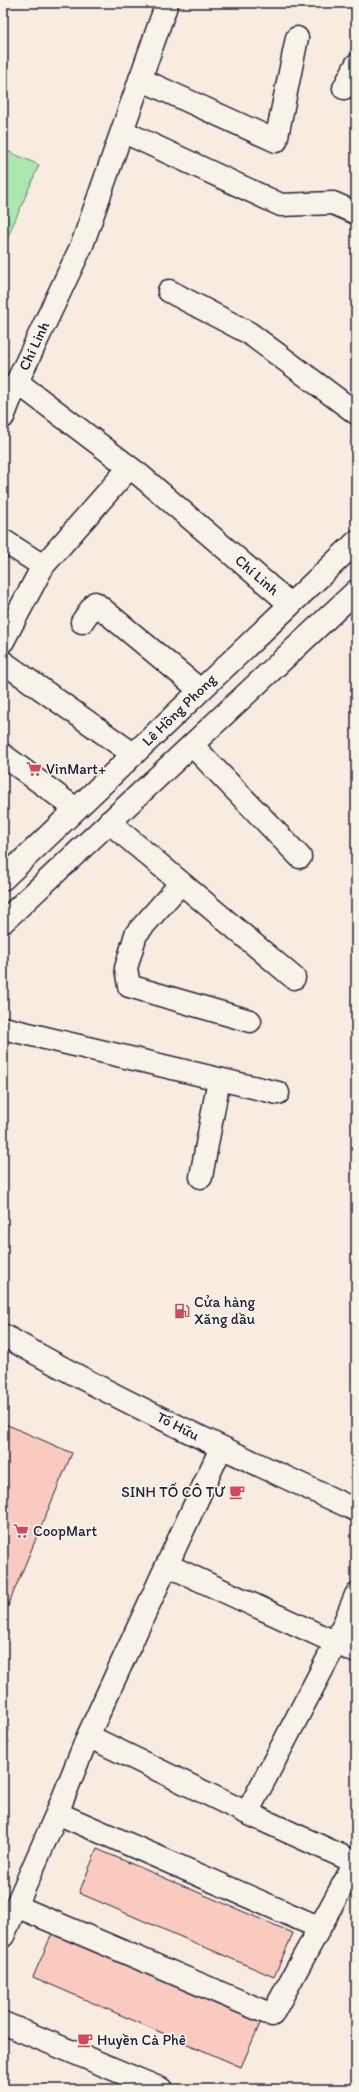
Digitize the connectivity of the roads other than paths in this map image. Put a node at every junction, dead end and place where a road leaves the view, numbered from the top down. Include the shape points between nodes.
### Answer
1 (167, 3) edge
2 (297, 38) dead end
3 (356, 65) edge
4 (140, 80) junction
5 (344, 88) dead end
6 (122, 131) junction
7 (356, 213) edge
8 (169, 291) dead end
9 (17, 382) junction
10 (356, 413) edge
11 (3, 417) edge
12 (130, 468) junction
13 (4, 541) edge
14 (356, 542) edge
15 (44, 566) junction
16 (356, 591) edge
17 (290, 604) junction
18 (82, 622) dead end
19 (3, 641) edge
20 (3, 662) edge
21 (200, 690) junction
22 (192, 745) junction
23 (133, 754) junction
24 (3, 755) edge
25 (76, 809) junction
26 (109, 822) junction
27 (300, 857) dead end
28 (3, 879) edge
29 (181, 883) junction
30 (3, 922) edge
31 (294, 978) dead end
32 (250, 1021) dead end
33 (3, 1028) edge
34 (219, 1079) junction
35 (278, 1093) dead end
36 (201, 1177) dead end
37 (3, 1335) edge
38 (221, 1448) junction
39 (356, 1510) edge
40 (167, 1565) junction
41 (356, 1594) edge
42 (336, 1643) junction
43 (356, 1652) edge
44 (88, 1736) junction
45 (247, 1813) junction
46 (57, 1814) junction
47 (356, 1861) edge
48 (16, 1906) junction
49 (318, 1928) junction
50 (3, 1936) edge
51 (3, 2023) edge
52 (162, 2089) edge

1 - 4 street, Chí Linh
2 - 4 street via 276,141
3 - 5 street
4 - 6 street, Chí Linh
6 - 7 street via 281,205 333,203
6 - 9 street, Chí Linh via 82,245
8 - 10 street via 248,333
9 - 11 street
9 - 12 street, Chí Linh
12 - 15 street
12 - 17 street, Chí Linh
13 - 15 street
14 - 17 street, Lê Hồng Phong
15 - 19 street
16 - 22 street
17 - 21 street, Lê Hồng Phong
18 - 21 street via 96,603
20 - 23 street
21 - 23 street, Lê Hồng Phong
22 - 26 street
22 - 27 street
23 - 25 street, Lê Hồng Phong
24 - 25 street
25 - 28 street, Lê Hồng Phong
26 - 29 street
26 - 30 street
29 - 31 street
29 - 32 street via 136,934 126,968 129,986
33 - 34 street
34 - 35 street
34 - 36 street
37 - 38 street, Tố Hữu via 43,1358
38 - 39 street, Tố Hữu
38 - 40 street
40 - 42 street
40 - 44 street
41 - 42 street
42 - 43 street
42 - 45 street
44 - 45 street
44 - 46 street
45 - 47 street
46 - 48 street
46 - 49 street
47 - 49 street
48 - 49 street via 272,2014
48 - 50 street
51 - 52 street

